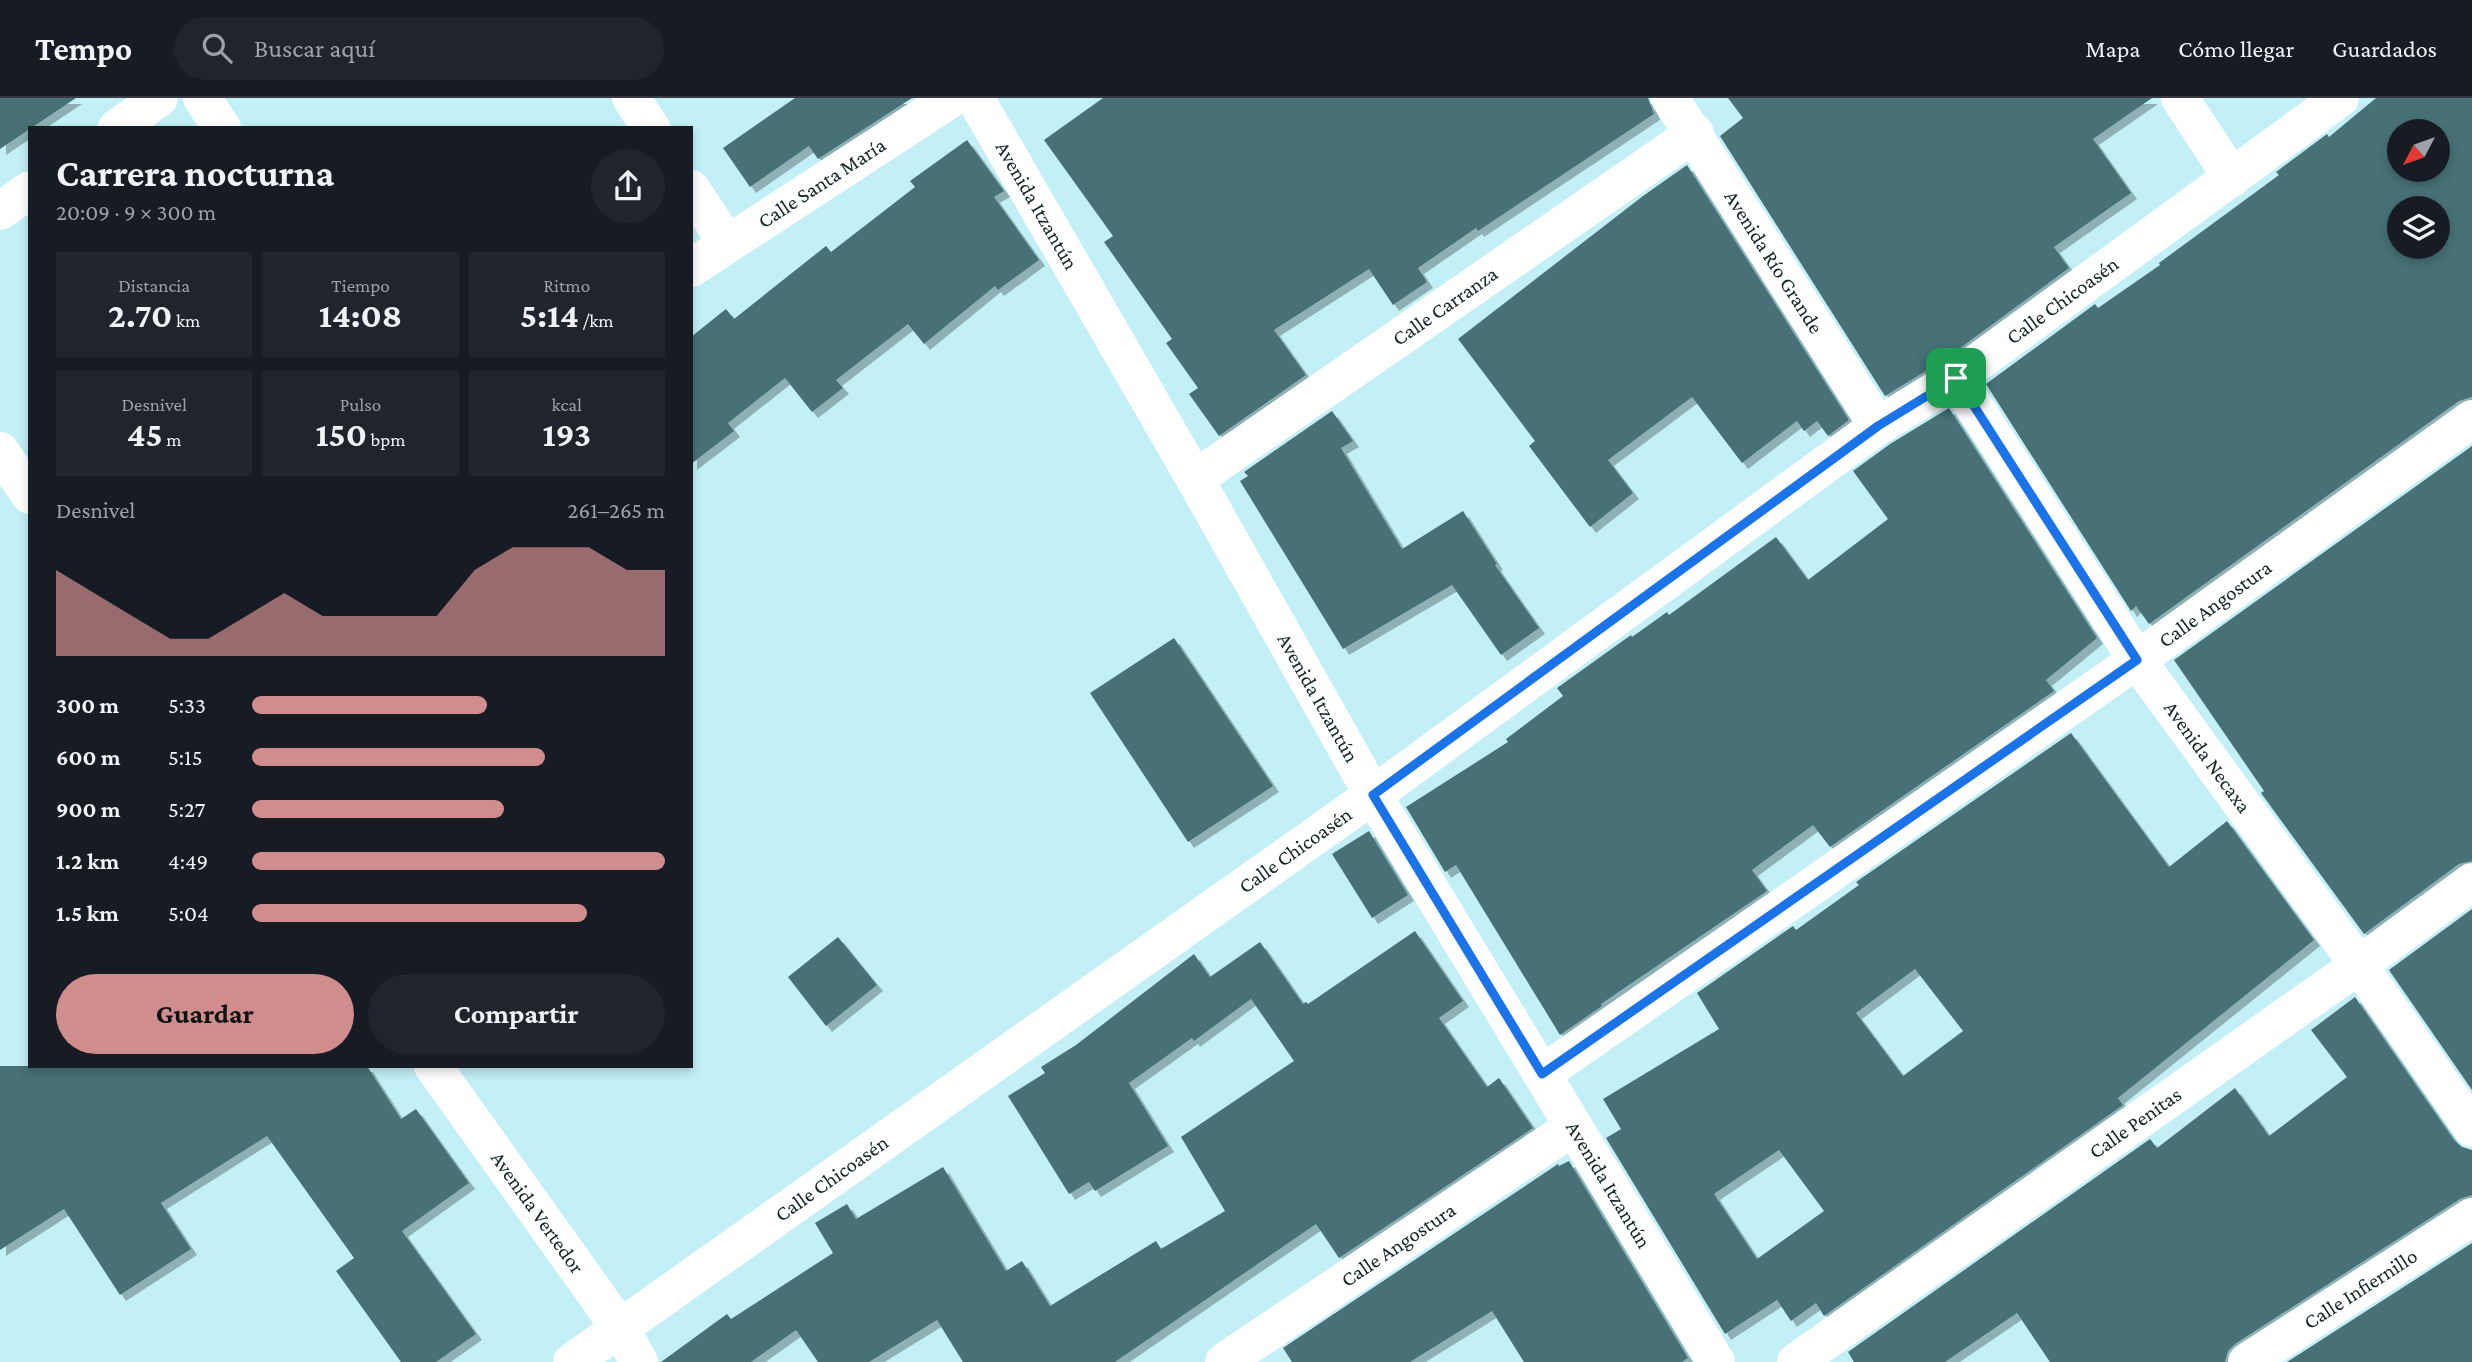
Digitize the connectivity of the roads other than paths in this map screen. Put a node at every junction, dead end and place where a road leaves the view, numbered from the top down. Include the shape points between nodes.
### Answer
1 (159, 98) edge
2 (202, 98) edge
3 (631, 98) edge
4 (952, 98) edge
5 (975, 98) edge
6 (1670, 98) edge
7 (2180, 98) edge
8 (2340, 98) edge
9 (120, 126) edge
10 (221, 126) edge
11 (650, 126) edge
12 (1695, 133) junction
13 (2232, 177) junction
14 (28, 191) edge
15 (693, 192) edge
16 (0, 211) edge
17 (727, 243) junction
18 (693, 267) edge
19 (1956, 378) junction
20 (2472, 419) edge
21 (1878, 426) junction
22 (0, 451) edge
23 (1195, 479) junction
24 (28, 492) edge
25 (2137, 660) junction
26 (1373, 795) junction
27 (2472, 882) edge
28 (2359, 965) junction
29 (434, 1068) edge
30 (1542, 1074) junction
31 (1573, 1127) junction
32 (2472, 1128) edge
33 (2472, 1217) edge
34 (620, 1328) junction
35 (1247, 1356) edge
36 (572, 1362) edge
37 (639, 1362) edge
38 (1716, 1362) edge
39 (1796, 1362) edge
40 (2247, 1362) edge

1 - 9 street
2 - 10 street
3 - 11 street
4 - 17 street, Calle Santa María
5 - 23 street, Avenida Itzantún
6 - 12 street, Avenida Río Grande
7 - 13 street
8 - 13 street, Calle Chicoasén
12 - 21 street, Avenida Río Grande
12 - 23 street, Calle Carranza
13 - 19 street, Calle Chicoasén
14 - 16 street
15 - 17 street
17 - 18 street, Calle Santa María
19 - 21 street, Calle Chicoasén
19 - 25 street, Avenida Necaxa
20 - 25 street, Calle Angostura
21 - 26 street, Calle Chicoasén
22 - 24 street
23 - 26 street, Avenida Itzantún
25 - 28 street, Avenida Necaxa
25 - 30 street, Calle Angostura
26 - 30 street, Avenida Itzantún
26 - 34 street, Calle Chicoasén
27 - 28 street, Calle Penitas
28 - 32 street, Avenida Necaxa
28 - 39 street, Calle Penitas
29 - 34 street, Avenida Vertedor
30 - 31 street, Avenida Itzantún
31 - 35 street, Calle Angostura
31 - 38 street, Avenida Itzantún
33 - 40 street, Calle Infiernillo
34 - 36 street, Calle Chicoasén
34 - 37 street, Avenida Vertedor

